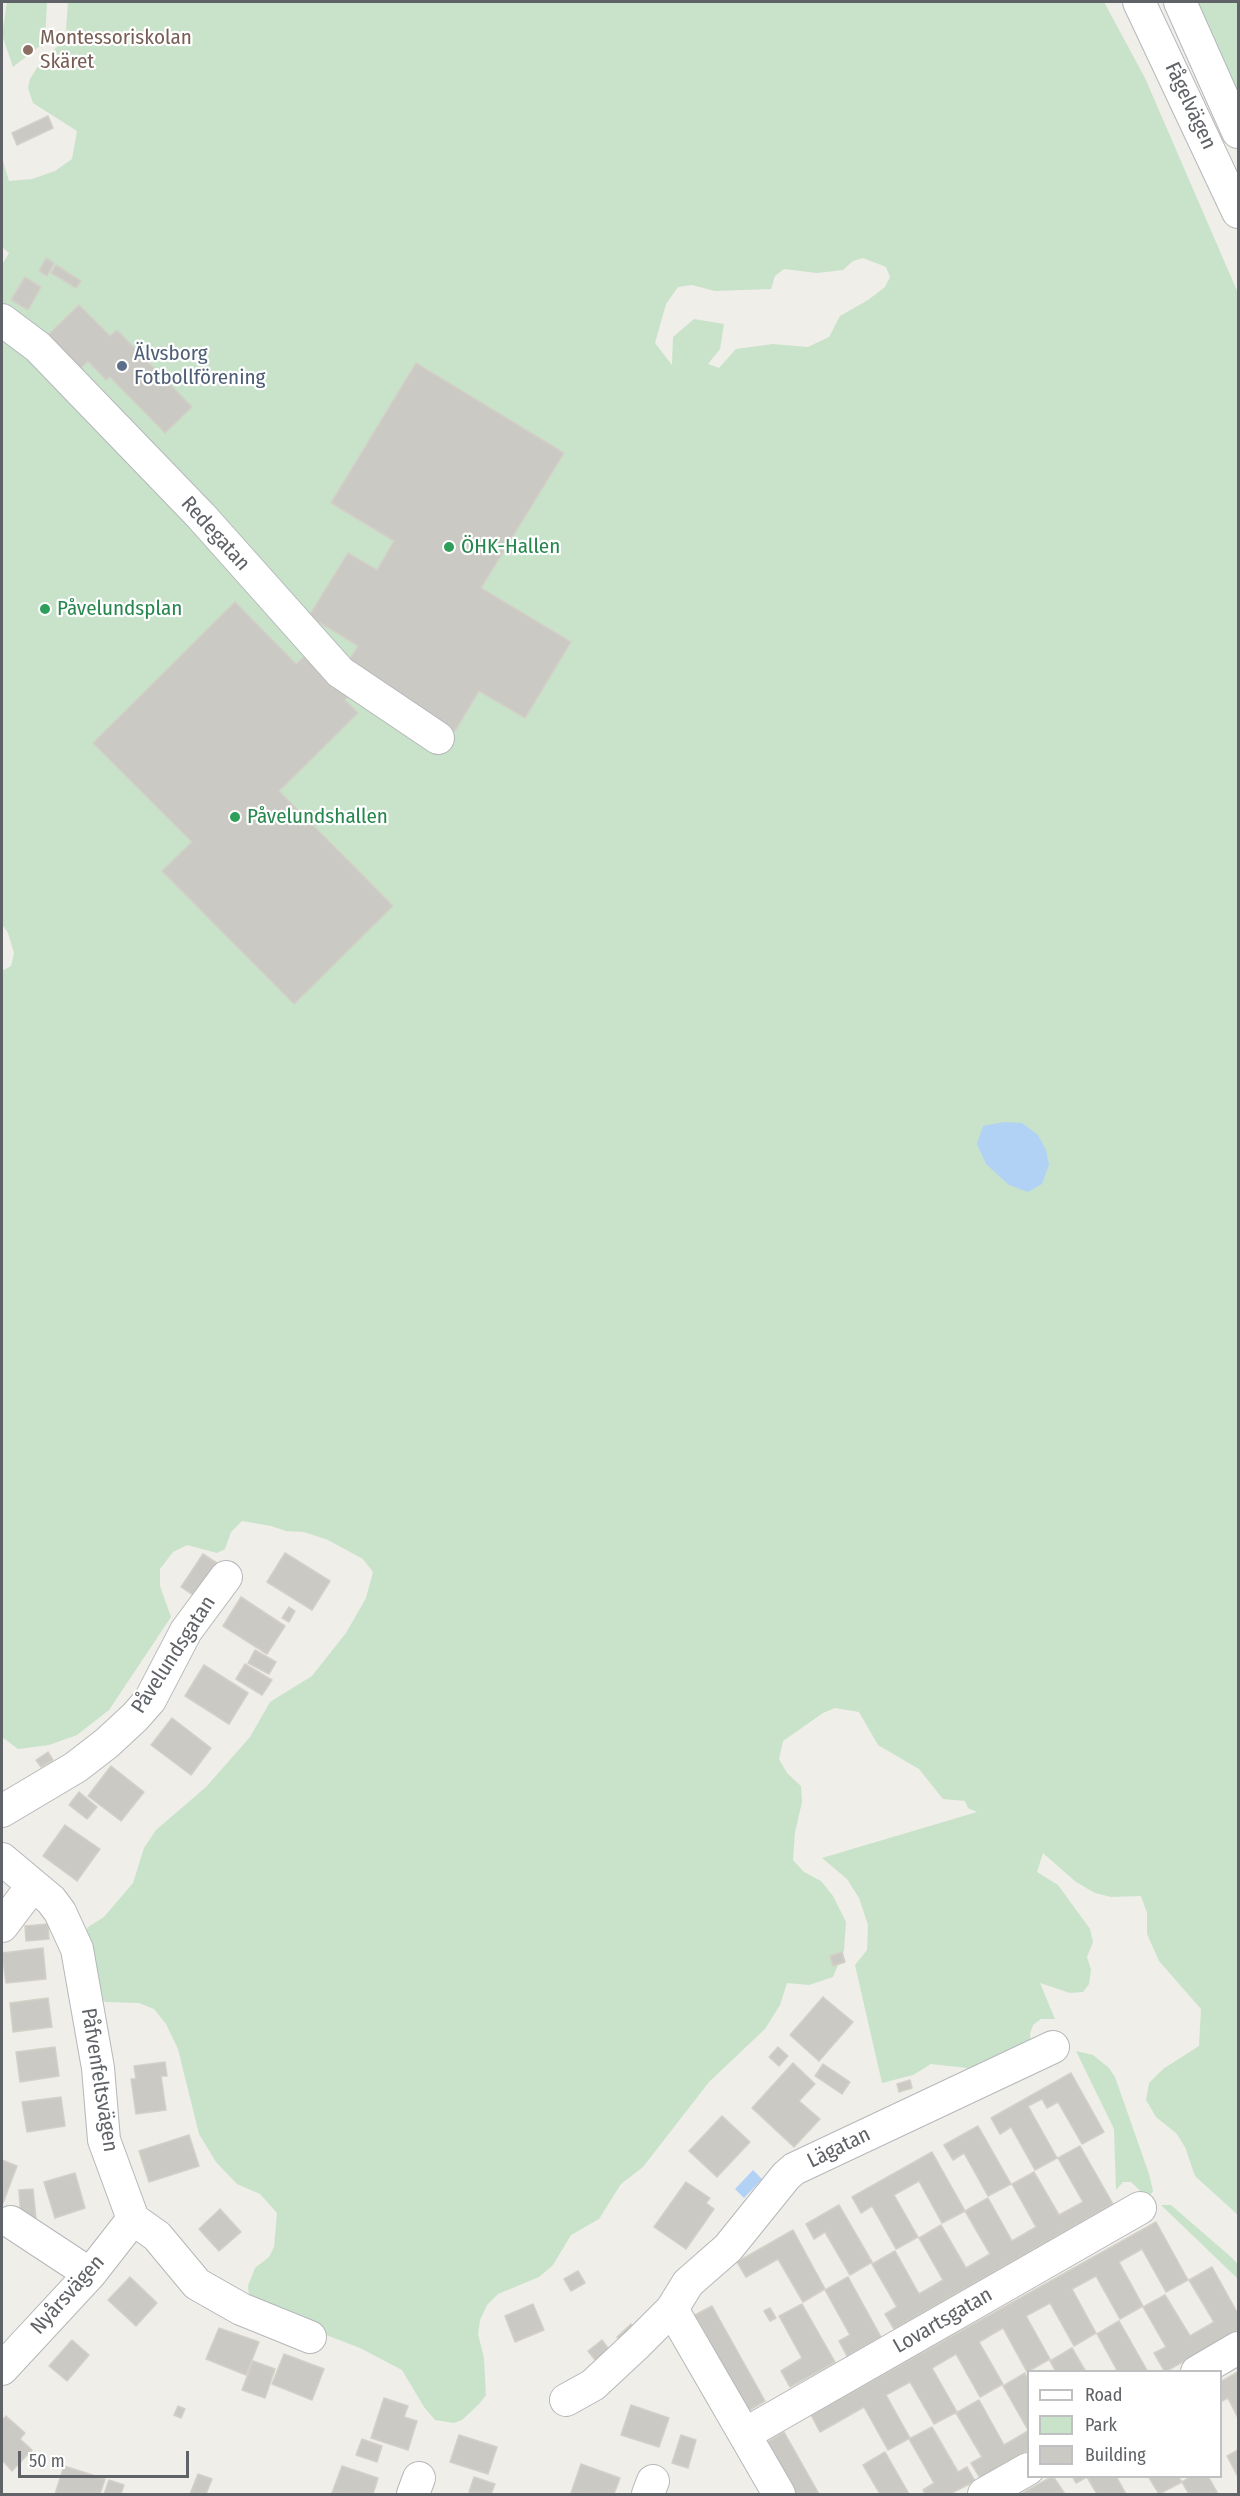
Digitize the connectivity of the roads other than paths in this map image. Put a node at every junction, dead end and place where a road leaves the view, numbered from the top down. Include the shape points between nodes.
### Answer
1 (1139, 2) edge
2 (1180, 2) edge
3 (1239, 132) edge
4 (1239, 212) edge
5 (2, 320) edge
6 (438, 738) dead end
7 (226, 1577) dead end
8 (2, 1811) edge
9 (2, 1859) edge
10 (33, 1886) junction
11 (2, 1926) edge
12 (1053, 2047) dead end
13 (1140, 2208) dead end
14 (133, 2219) junction
15 (11, 2222) dead end
16 (90, 2274) junction
17 (672, 2309) junction
18 (310, 2337) dead end
19 (1239, 2348) edge
20 (4, 2362) edge
21 (1200, 2370) edge
22 (566, 2400) dead end
23 (745, 2434) junction
24 (1027, 2470) edge
25 (779, 2494) edge
26 (984, 2494) edge

1 - 4 street, Fågelvägen
2 - 3 street
5 - 6 street, Redegatan via 63,372 201,516 340,672
7 - 8 street, Påvelundsgatan via 186,1631 150,1700 135,1717 76,1767
9 - 10 street, Påfvenfeltsvägen
10 - 11 street
10 - 14 street, Påfvenfeltsvägen via 60,1912 77,1949 98,2068 104,2140
12 - 17 street, Lägatan via 794,2169 728,2248 688,2283
13 - 23 street, Lovartsgatan
14 - 16 street, Nyårsvägen
14 - 18 street via 157,2236 197,2284 241,2310
15 - 16 street
16 - 20 street, Nyårsvägen
17 - 22 street, Lägatan via 593,2385
17 - 23 street
19 - 21 street
23 - 25 street
24 - 26 street

